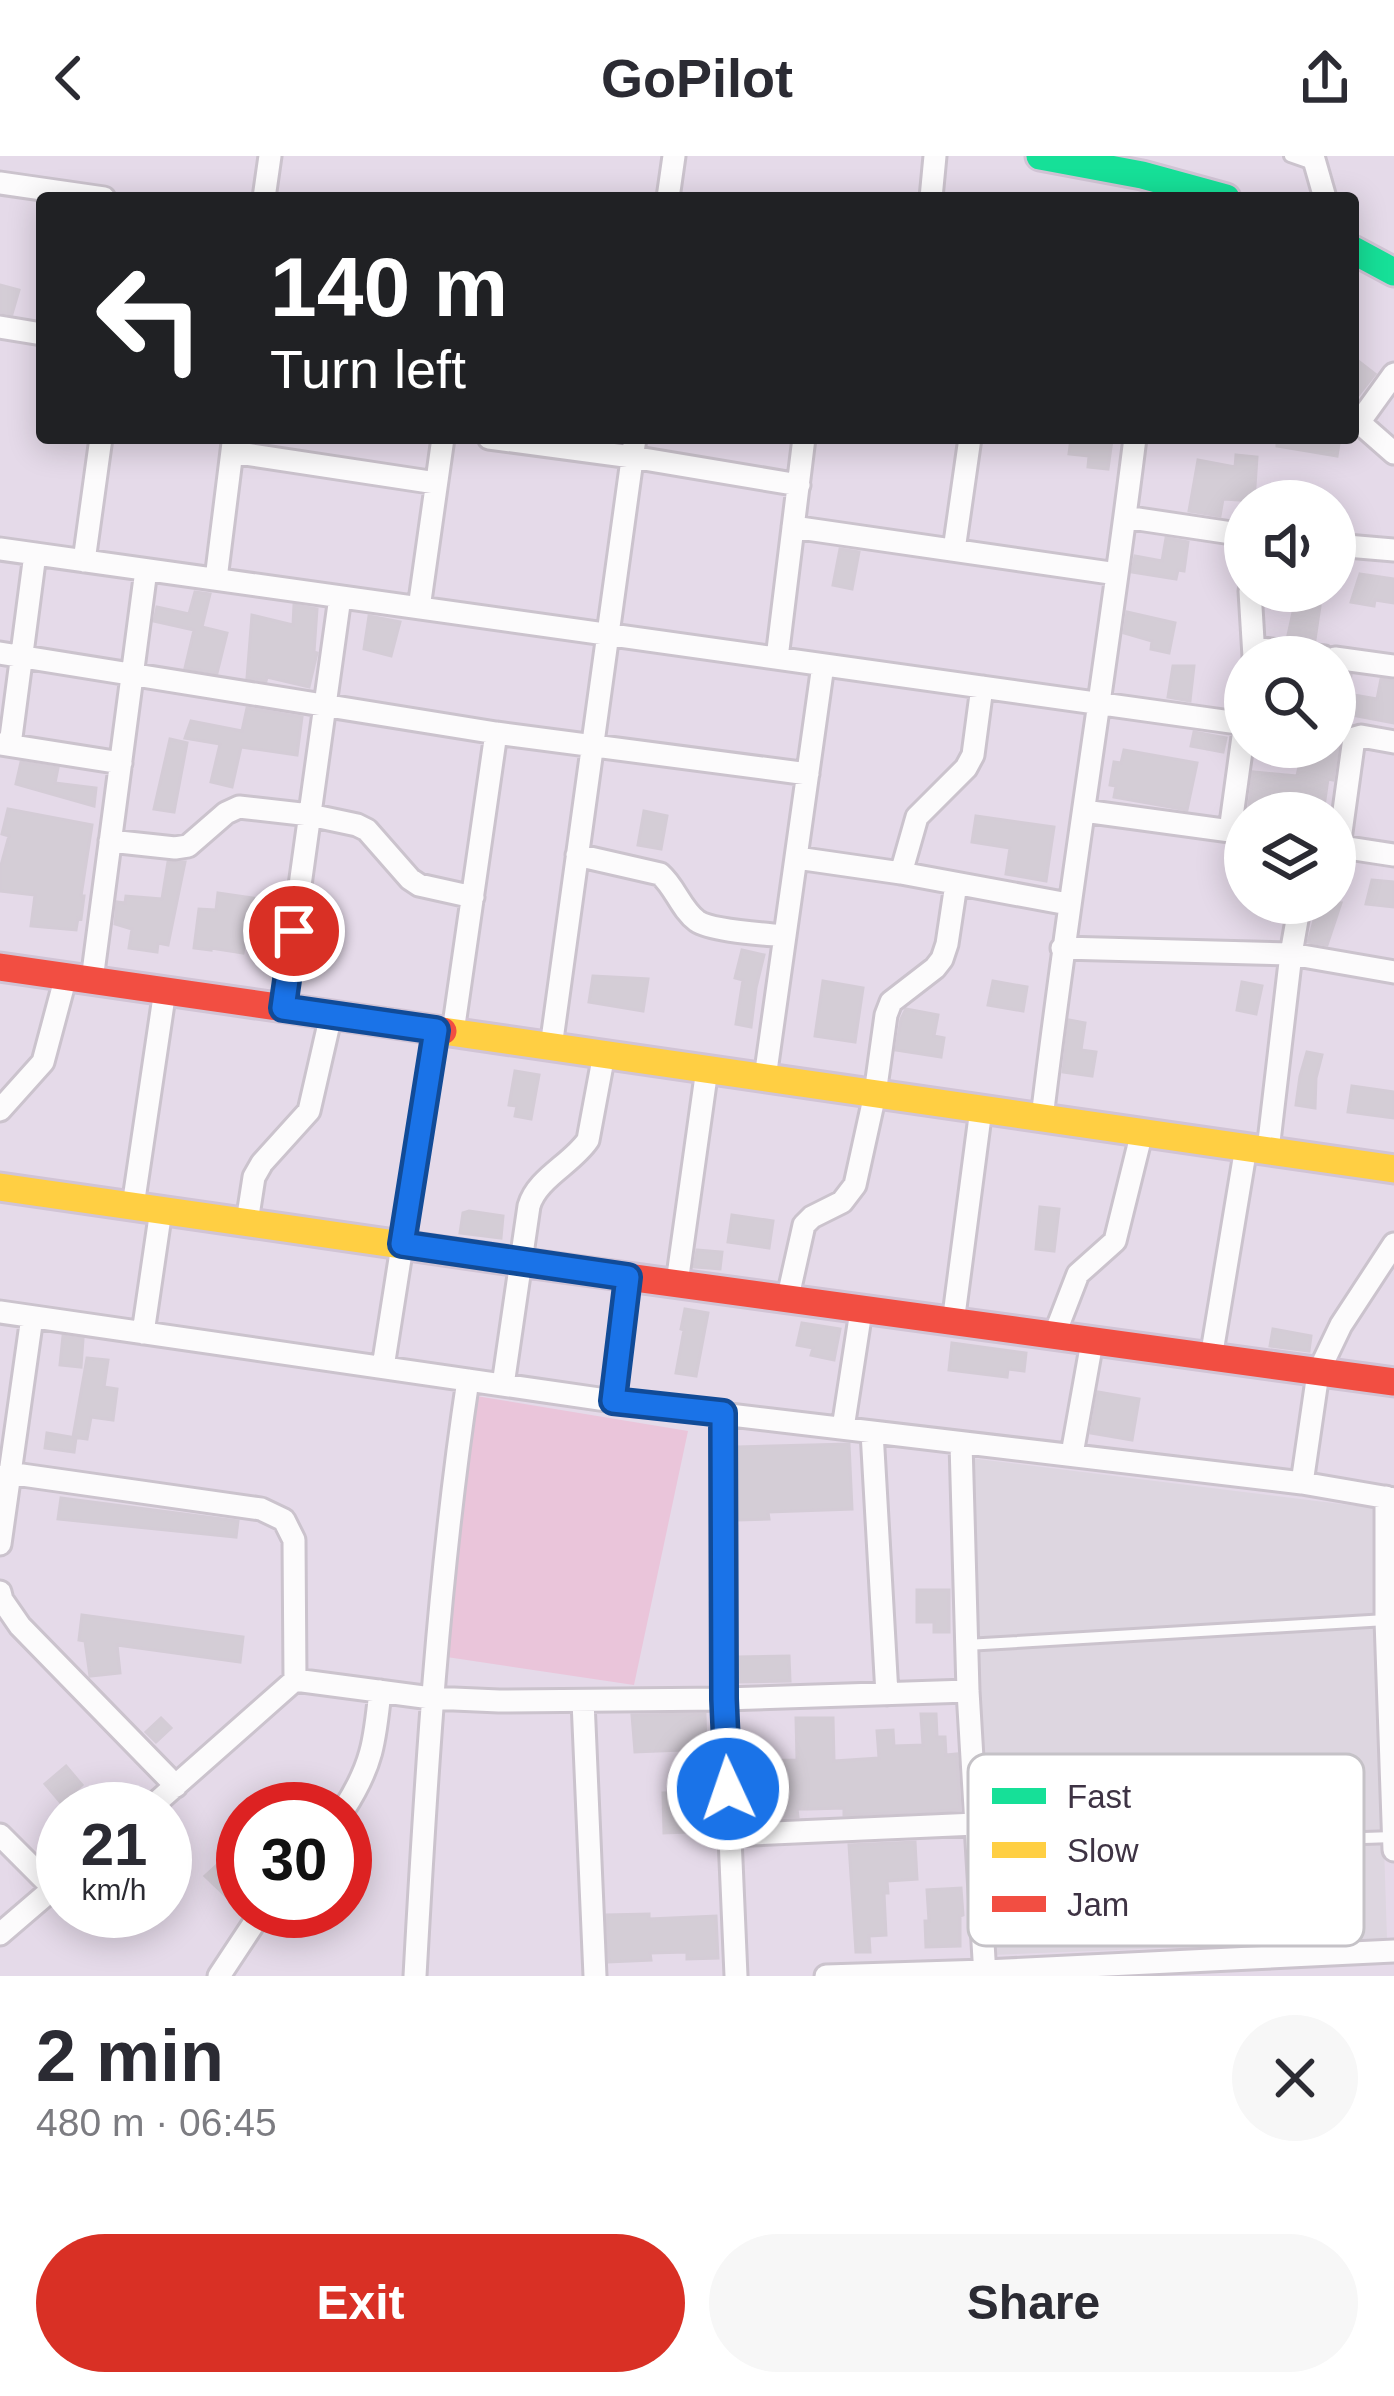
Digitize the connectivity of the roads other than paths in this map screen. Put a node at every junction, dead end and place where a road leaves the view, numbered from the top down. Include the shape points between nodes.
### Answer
1 (270, 156) edge
2 (674, 156) edge
3 (935, 156) edge
4 (1040, 156) edge
5 (1290, 156) edge
6 (1314, 161) edge
7 (1139, 166) edge
8 (0, 183) edge
9 (1174, 190) edge
10 (62, 192) edge
11 (265, 192) edge
12 (669, 192) edge
13 (932, 192) edge
14 (1323, 192) edge
15 (1359, 253) edge
16 (1394, 272) edge
17 (0, 327) edge
18 (36, 333) edge
19 (1394, 374) edge
20 (1359, 417) edge
21 (1359, 421) edge
22 (100, 444) edge
23 (441, 444) edge
24 (576, 444) edge
25 (803, 444) edge
26 (969, 444) edge
27 (1134, 444) edge
28 (233, 445) edge
29 (634, 448) edge
30 (1394, 453) edge
31 (436, 483) junction
32 (799, 485) junction
33 (1125, 517) junction
34 (793, 527) junction
35 (1224, 532) edge
36 (1356, 546) edge
37 (0, 549) edge
38 (954, 550) junction
39 (1394, 550) edge
40 (35, 554) junction
41 (84, 561) junction
42 (146, 570) junction
43 (1117, 574) junction
44 (216, 579) junction
45 (340, 597) junction
46 (419, 608) junction
47 (608, 634) junction
48 (11, 655) edge
49 (777, 658) junction
50 (1356, 661) edge
51 (823, 665) junction
52 (1394, 666) edge
53 (133, 676) junction
54 (982, 687) junction
55 (1099, 704) junction
56 (325, 706) junction
57 (1224, 720) edge
58 (496, 733) junction
59 (1394, 742) edge
60 (592, 744) junction
61 (5, 745) edge
62 (121, 763) junction
63 (808, 774) junction
64 (1346, 792) edge
65 (1084, 811) junction
66 (310, 815) junction
67 (1224, 830) edge
68 (110, 841) junction
69 (1356, 850) edge
70 (577, 855) junction
71 (1394, 855) edge
72 (797, 858) junction
73 (901, 873) junction
74 (956, 884) junction
75 (473, 897) junction
76 (1068, 904) junction
77 (1296, 924) edge
78 (785, 937) junction
79 (1062, 948) junction
80 (1291, 954) junction
81 (0, 967) edge
82 (1394, 972) edge
83 (79, 978) junction
84 (165, 990) junction
85 (283, 1008) junction
86 (331, 1015) junction
87 (445, 1031) junction
88 (551, 1047) junction
89 (604, 1054) junction
90 (707, 1069) junction
91 (766, 1078) junction
92 (875, 1094) junction
93 (981, 1109) junction
94 (0, 1110) edge
95 (1042, 1118) junction
96 (1142, 1132) junction
97 (1257, 1149) junction
98 (1394, 1169) edge
99 (0, 1186) edge
100 (147, 1208) junction
101 (247, 1222) junction
102 (402, 1244) junction
103 (1394, 1244) edge
104 (521, 1262) junction
105 (628, 1277) junction
106 (677, 1283) junction
107 (787, 1301) junction
108 (861, 1311) junction
109 (0, 1312) edge
110 (32, 1317) junction
111 (952, 1323) junction
112 (143, 1333) junction
113 (1054, 1336) junction
114 (1092, 1342) junction
115 (1211, 1358) junction
116 (383, 1367) junction
117 (1318, 1373) junction
118 (468, 1380) junction
119 (1394, 1382) edge
120 (503, 1385) junction
121 (613, 1401) junction
122 (723, 1413) junction
123 (843, 1428) junction
124 (872, 1432) junction
125 (961, 1443) junction
126 (1072, 1454) junction
127 (8, 1473) junction
128 (1302, 1483) junction
129 (1390, 1498) edge
130 (0, 1544) edge
131 (0, 1592) edge
132 (1386, 1620) junction
133 (966, 1646) junction
134 (295, 1680) junction
135 (380, 1691) junction
136 (968, 1691) junction
137 (887, 1694) junction
138 (431, 1698) junction
139 (724, 1699) junction
140 (583, 1701) junction
141 (972, 1754) edge
142 (172, 1782) edge
143 (180, 1782) edge
144 (360, 1782) edge
145 (968, 1824) edge
146 (730, 1834) junction
147 (0, 1835) edge
148 (1394, 1837) edge
149 (1364, 1838) edge
150 (1394, 1850) edge
151 (36, 1865) edge
152 (36, 1903) edge
153 (0, 1934) edge
154 (244, 1938) edge
155 (1394, 1951) edge
156 (985, 1974) edge
157 (219, 1976) edge
158 (415, 1976) edge
159 (595, 1976) edge
160 (736, 1976) edge
161 (826, 1976) edge
162 (848, 1976) edge

1 - 11 street
2 - 12 street
3 - 13 street
4 - 7 main road
5 - 6 lane
6 - 14 street
7 - 9 main road
8 - 10 street
15 - 16 main road
17 - 18 street
19 - 20 street
21 - 30 street
22 - 41 street
23 - 31 street
24 - 29 street
25 - 32 street
26 - 38 street
27 - 33 street
28 - 31 street
28 - 44 street
29 - 32 street
29 - 47 street
31 - 46 street
32 - 34 street
33 - 35 street
33 - 43 street
34 - 38 street
34 - 49 street
36 - 39 street
37 - 40 street
38 - 43 street
40 - 41 street
40 - 48 street
41 - 42 street
42 - 44 street
42 - 53 street
43 - 55 street
44 - 45 street
45 - 46 street
45 - 56 street
46 - 47 street
47 - 49 street
47 - 60 street
48 - 53 street
48 - 61 street
49 - 51 street
50 - 52 street
51 - 54 street
51 - 63 street
53 - 56 street
53 - 62 street
54 - 55 street
54 - 73 street via 973,755 917,817
55 - 57 street
55 - 65 street
56 - 58 street
56 - 66 street
58 - 60 street
58 - 75 street
59 - 64 street via 1354,738
60 - 63 street
60 - 70 street
61 - 62 street
62 - 68 street
63 - 72 street
65 - 67 street
65 - 76 street
66 - 68 street via 238,807 188,846
66 - 75 street via 367,830 419,885
66 - 85 street
68 - 83 street
69 - 71 street
70 - 78 street via 660,874 697,921
70 - 88 street
72 - 73 street
72 - 78 street
73 - 74 street
74 - 76 street
74 - 92 street via 942,959 891,1002
75 - 87 street
76 - 79 street
77 - 80 street
78 - 91 street
79 - 80 street
79 - 95 street
80 - 82 street
80 - 97 street
81 - 83 main road
83 - 84 main road
83 - 94 street via 43,1061
84 - 85 main road
84 - 100 street
85 - 86 main road
86 - 87 main road
86 - 101 street via 309,1111 254,1177
87 - 88 main road
87 - 102 street
88 - 89 main road
89 - 90 main road
89 - 104 street via 588,1140 532,1195
90 - 91 main road
90 - 106 street
91 - 92 main road
92 - 93 main road
92 - 107 street via 855,1185 804,1225
93 - 95 main road
93 - 111 street
95 - 96 main road
96 - 97 main road
96 - 113 street via 1115,1241 1078,1274
97 - 98 main road
97 - 115 street
99 - 100 main road
100 - 101 main road
100 - 112 street
101 - 102 main road
102 - 104 main road
102 - 116 street
103 - 117 street
104 - 105 main road
104 - 120 street
105 - 106 main road
105 - 121 street
106 - 107 main road
107 - 108 main road
108 - 111 main road
108 - 123 street
109 - 110 street
110 - 112 street
110 - 127 street
111 - 113 main road
112 - 116 street
113 - 114 main road
114 - 115 main road
114 - 126 street
115 - 117 main road
116 - 118 street
117 - 119 main road
117 - 128 street
118 - 120 street
118 - 138 street
120 - 121 street
121 - 122 street
122 - 123 street
122 - 139 street
123 - 124 street
124 - 125 street
124 - 137 street
125 - 126 street
125 - 133 street
126 - 128 street
127 - 130 street
127 - 134 street via 261,1509 284,1520 294,1540
128 - 129 street
129 - 132 street
131 - 142 street via 20,1627
132 - 133 lane
132 - 148 street
133 - 136 street
134 - 135 street
134 - 143 street
135 - 138 street
135 - 144 street via 376,1739
136 - 137 street
136 - 141 street
137 - 139 street
138 - 140 street
138 - 158 street
139 - 140 street
139 - 146 street
140 - 159 street
145 - 146 street
146 - 160 street
147 - 151 street
148 - 149 lane
148 - 150 street
152 - 153 street
154 - 157 street
155 - 156 street
156 - 162 street
161 - 162 street

